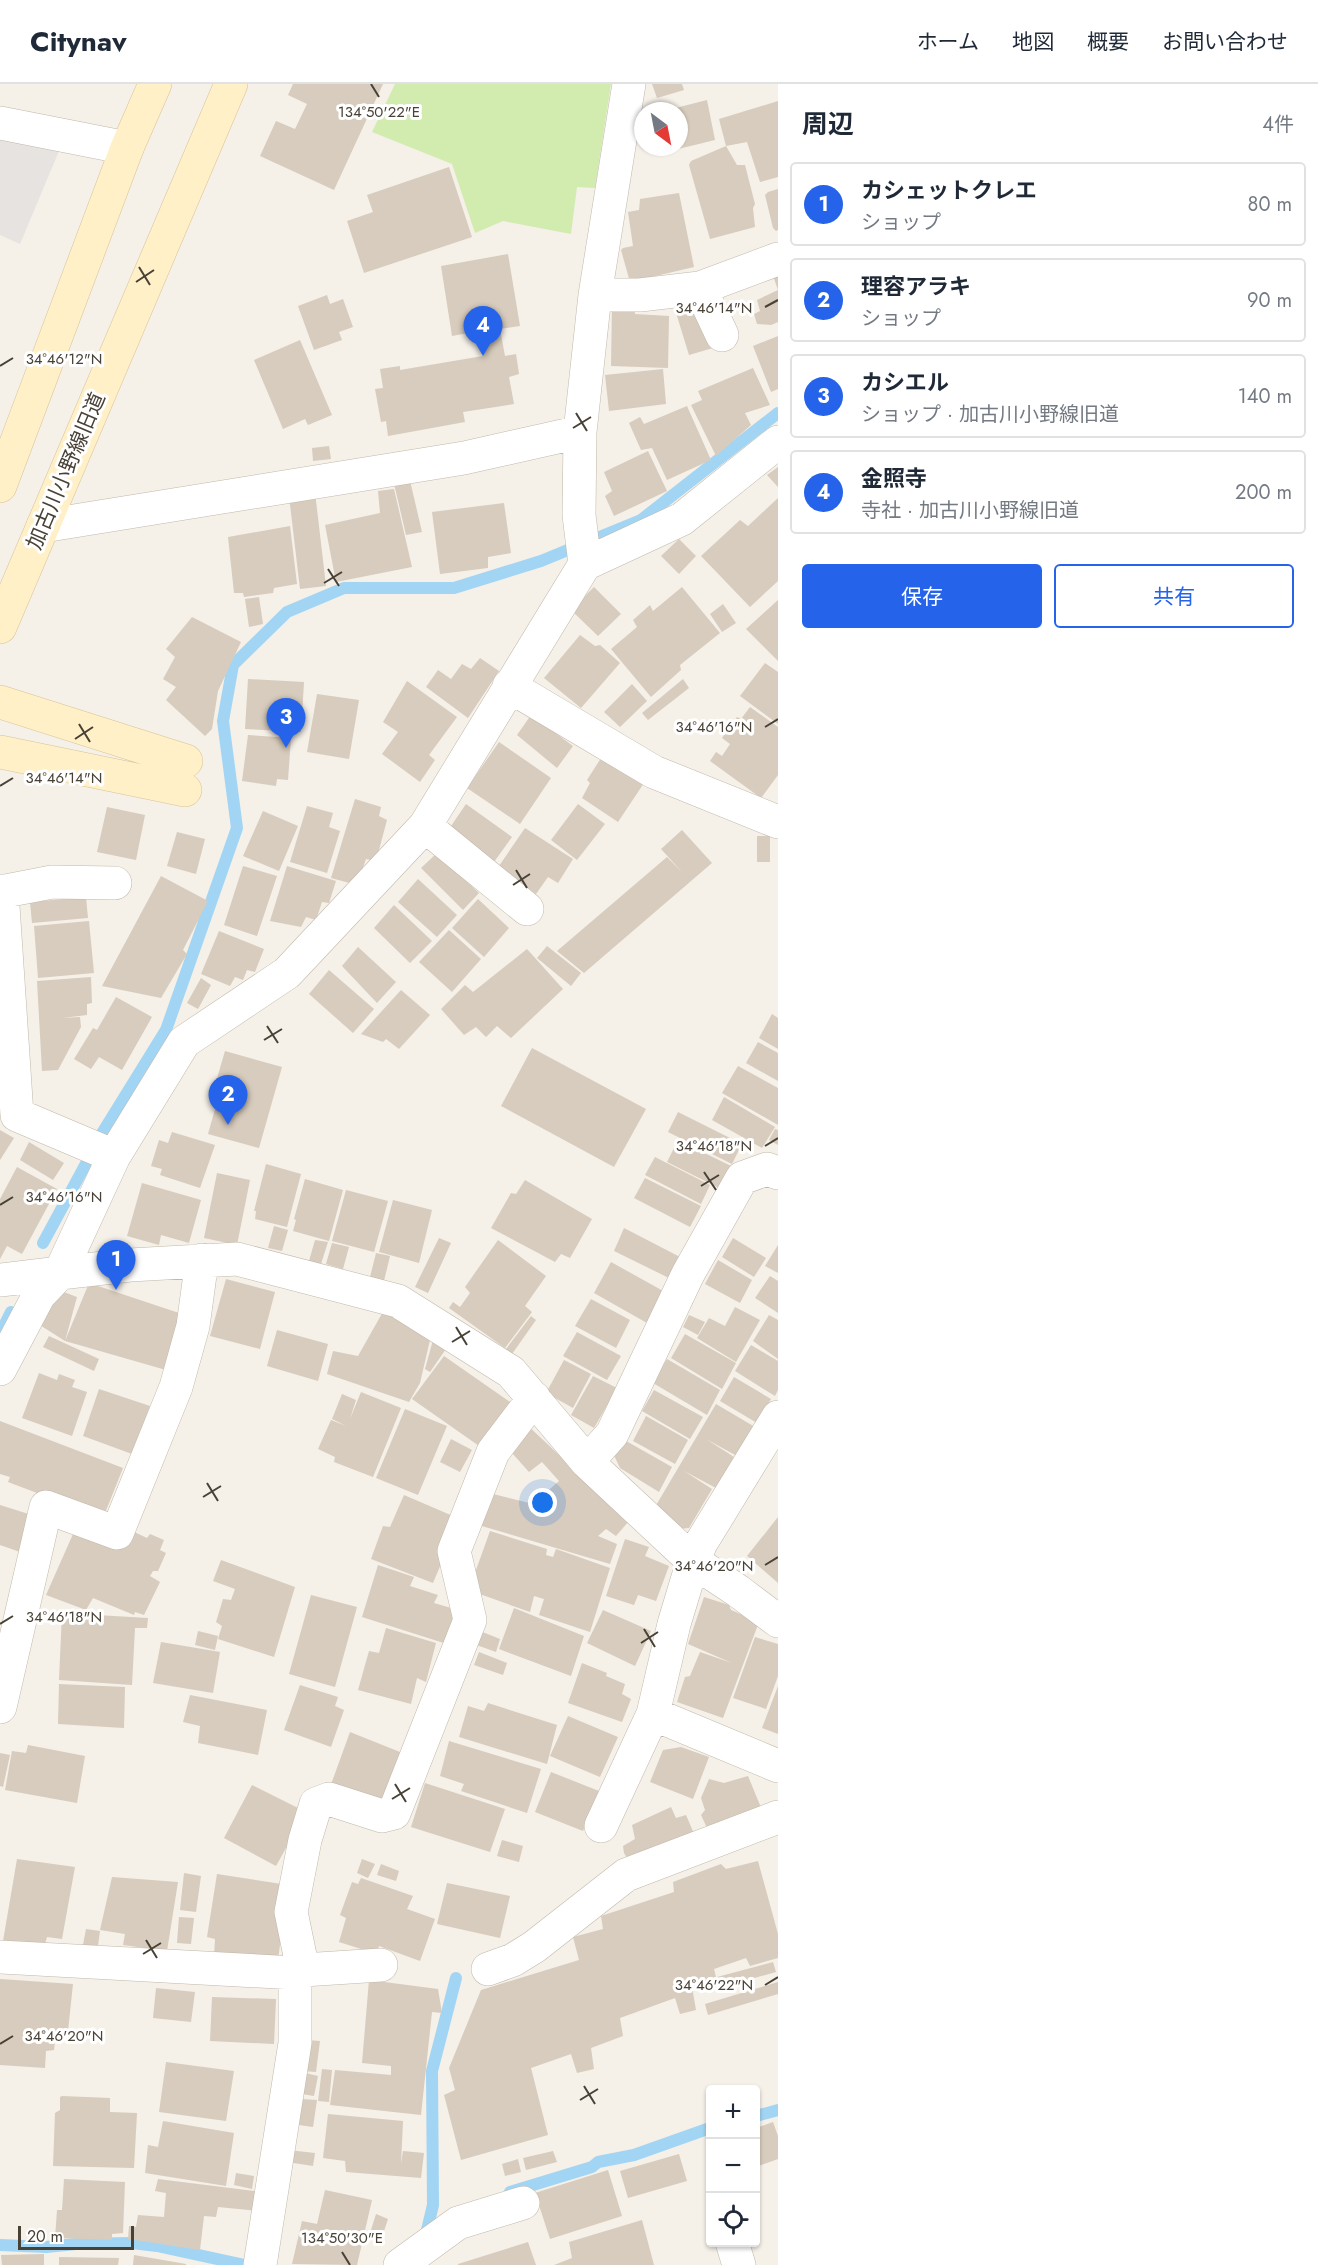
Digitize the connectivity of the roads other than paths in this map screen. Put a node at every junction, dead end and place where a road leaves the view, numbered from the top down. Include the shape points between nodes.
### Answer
1 (155, 84) edge
2 (231, 84) edge
3 (629, 84) edge
4 (0, 123) edge
5 (127, 148) junction
6 (778, 259) edge
7 (700, 288) junction
8 (594, 295) junction
9 (722, 335) dead end
10 (580, 432) junction
11 (778, 442) edge
12 (0, 486) edge
13 (43, 526) junction
14 (585, 564) junction
15 (0, 627) edge
16 (509, 686) junction
17 (0, 702) edge
18 (0, 752) edge
19 (778, 822) edge
20 (425, 826) junction
21 (115, 883) dead end
22 (1, 891) edge
23 (527, 909) dead end
24 (114, 1156) junction
25 (778, 1173) edge
26 (202, 1260) junction
27 (60, 1273) junction
28 (0, 1280) edge
29 (0, 1369) edge
30 (534, 1398) junction
31 (778, 1418) edge
32 (587, 1462) junction
33 (693, 1561) junction
34 (778, 1621) edge
35 (0, 1707) edge
36 (653, 1714) junction
37 (778, 1766) edge
38 (778, 1816) edge
39 (601, 1826) dead end
40 (0, 1957) edge
41 (381, 1965) dead end
42 (488, 1969) dead end
43 (299, 1972) junction
44 (523, 2203) dead end
45 (734, 2247) edge
46 (260, 2265) edge
47 (400, 2265) edge
48 (739, 2265) edge

1 - 5 street
2 - 13 street, 加古川小野線旧道
3 - 8 street
4 - 5 street
5 - 12 street
6 - 7 street
7 - 8 street via 640,295
7 - 9 street
8 - 10 street
10 - 13 street via 464,458
10 - 14 street via 579,515
11 - 14 street via 682,519
13 - 15 street, 加古川小野線旧道
14 - 16 street
16 - 19 street via 654,772
16 - 20 street
17 - 18 street via 185,775
20 - 23 street
20 - 24 street via 287,973 184,1042
21 - 22 street via 52,882
22 - 24 street via 17,1115
24 - 27 street
25 - 32 street via 767,1169 742,1178 688,1274 612,1434
26 - 27 street
26 - 30 street via 237,1259 398,1301 511,1372
26 - 35 street via 193,1326 176,1387 117,1533 46,1508
27 - 28 street
27 - 29 street via 39,1295
30 - 32 street
30 - 43 street via 493,1452 454,1551 470,1620 394,1813 382,1816 329,1799 316,1804 304,1839 291,1912
31 - 33 street
32 - 33 street
33 - 34 street
33 - 36 street
36 - 37 street
36 - 39 street
38 - 42 street via 627,1875 534,1947
40 - 43 street
41 - 43 street
43 - 46 street via 295,2043
44 - 47 street via 458,2223
45 - 48 street

